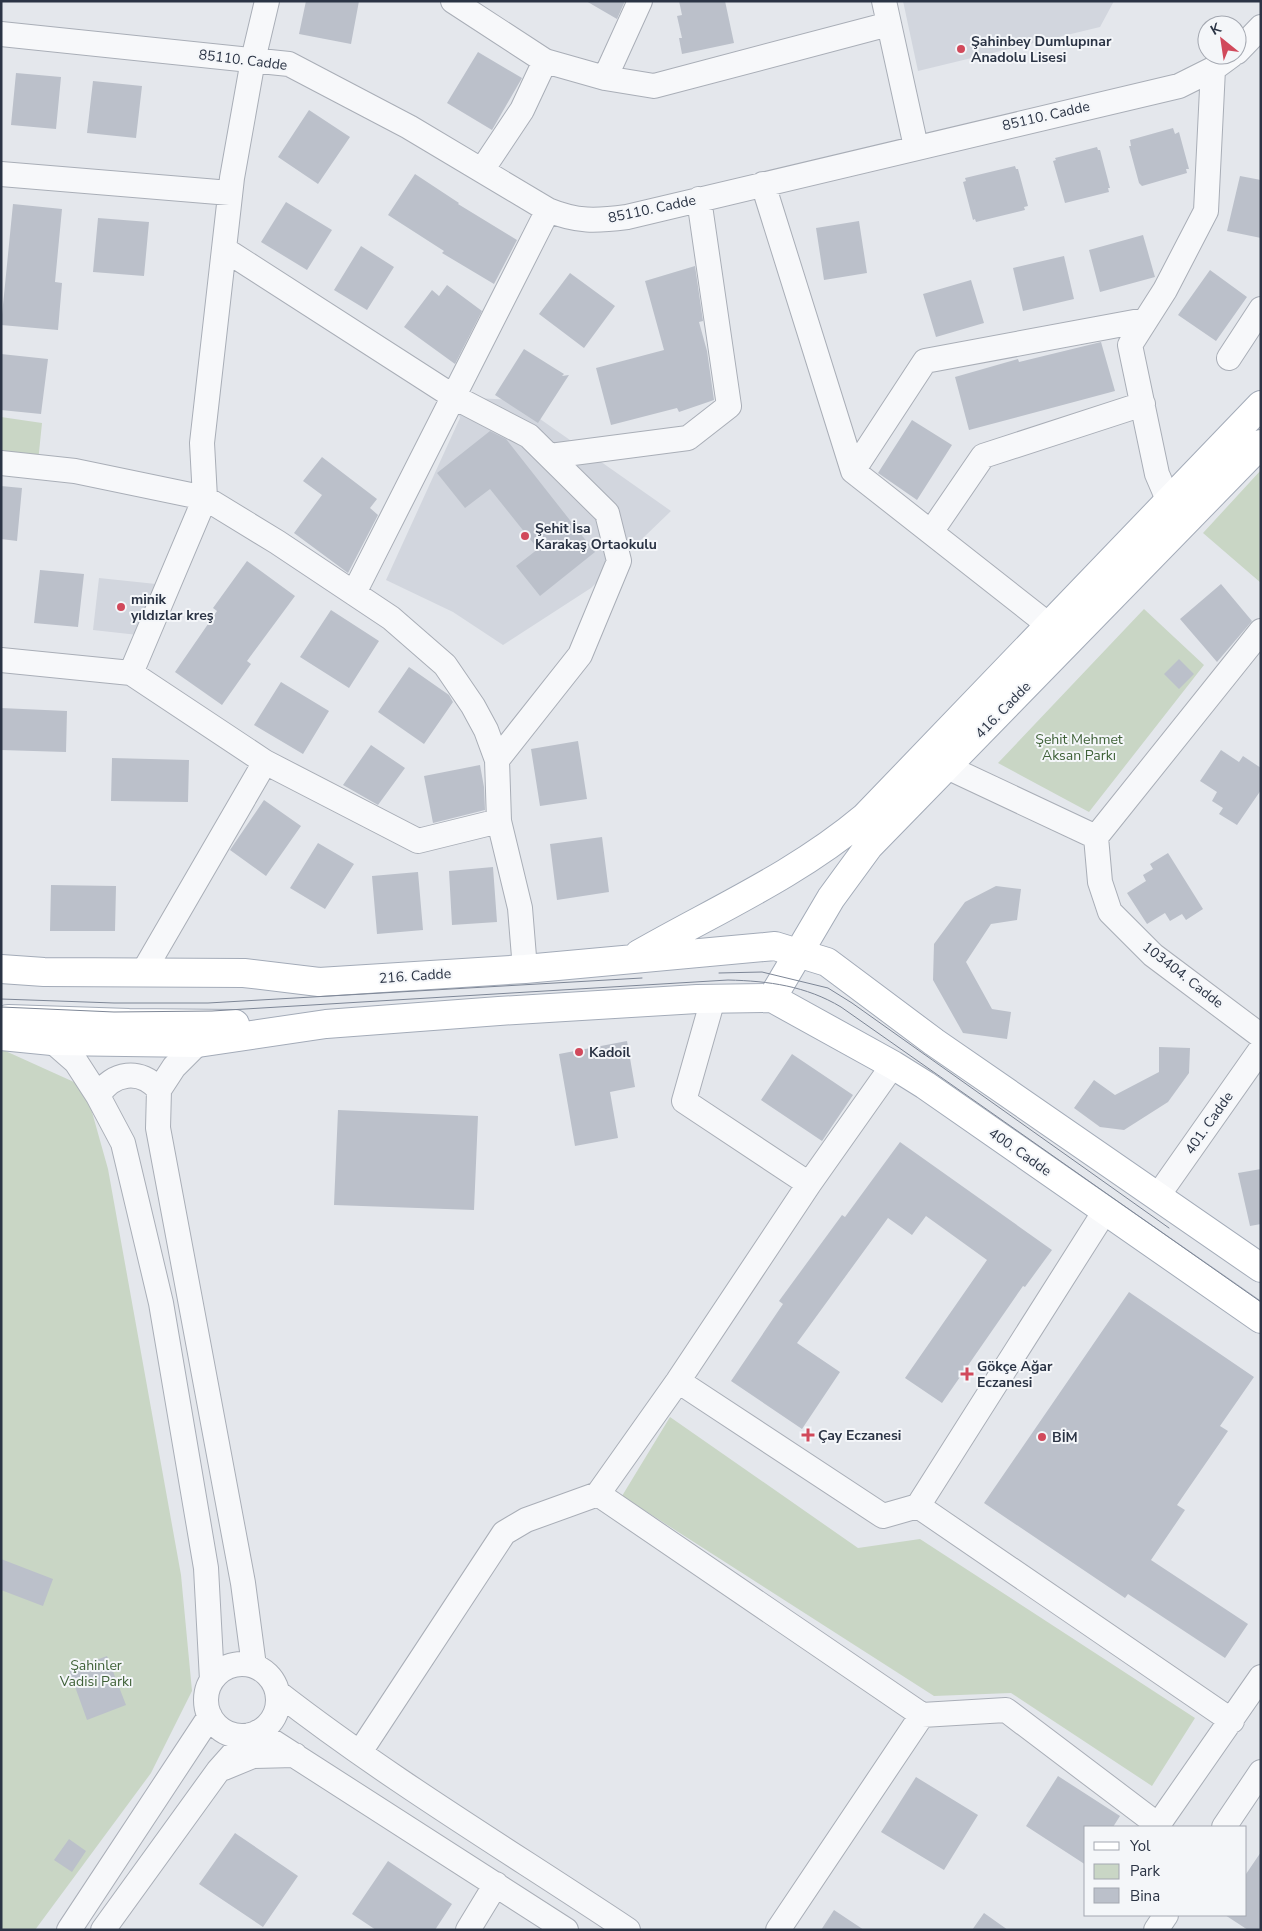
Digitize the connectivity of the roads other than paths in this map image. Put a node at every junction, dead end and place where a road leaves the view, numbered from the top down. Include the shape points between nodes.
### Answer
1 (267, 1) edge
2 (453, 1) edge
3 (640, 1) edge
4 (884, 1) edge
5 (889, 24) junction
6 (1259, 32) edge
7 (1, 34) edge
8 (1247, 43) edge
9 (253, 60) junction
10 (545, 61) junction
11 (1218, 65) edge
12 (1213, 69) junction
13 (605, 78) junction
14 (916, 147) junction
15 (482, 170) junction
16 (1, 174) edge
17 (763, 184) junction
18 (230, 193) junction
19 (699, 199) junction
20 (548, 210) junction
21 (224, 249) junction
22 (1261, 310) edge
23 (1145, 320) junction
24 (1230, 358) dead end
25 (454, 397) junction
26 (1143, 404) junction
27 (1261, 405) edge
28 (1261, 444) edge
29 (550, 456) junction
30 (1, 463) edge
31 (853, 471) junction
32 (205, 498) junction
33 (1168, 502) junction
34 (931, 532) junction
35 (354, 593) junction
36 (1050, 626) junction
37 (1261, 632) edge
38 (1, 660) edge
39 (131, 673) junction
40 (497, 760) junction
41 (265, 762) junction
42 (947, 767) junction
43 (498, 822) junction
44 (1096, 837) junction
45 (831, 898) junction
46 (799, 953) junction
47 (631, 959) junction
48 (833, 966) junction
49 (1, 969) edge
50 (525, 969) junction
51 (142, 974) junction
52 (319, 982) junction
53 (1, 985) edge
54 (772, 998) junction
55 (713, 999) junction
56 (1, 1018) edge
57 (326, 1024) junction
58 (1, 1036) edge
59 (1261, 1036) edge
60 (52, 1041) junction
61 (198, 1043) junction
62 (1261, 1049) edge
63 (893, 1065) junction
64 (159, 1090) junction
65 (98, 1096) junction
66 (809, 1184) junction
67 (1157, 1197) junction
68 (1105, 1211) junction
69 (1261, 1268) edge
70 (1261, 1318) edge
71 (678, 1381) junction
72 (598, 1494) junction
73 (918, 1506) junction
74 (254, 1666) junction
75 (1261, 1677) edge
76 (212, 1680) junction
77 (278, 1692) junction
78 (1245, 1713) edge
79 (922, 1715) junction
80 (210, 1716) junction
81 (254, 1733) junction
82 (360, 1752) junction
83 (295, 1755) junction
84 (218, 1771) junction
85 (1261, 1772) edge
86 (1225, 1826) edge
87 (496, 1884) junction
88 (1165, 1916) edge
89 (69, 1930) edge
90 (103, 1930) edge
91 (468, 1930) edge
92 (566, 1930) edge
93 (628, 1930) edge
94 (778, 1930) edge
95 (1156, 1930) edge

1 - 9 street
2 - 10 street
3 - 13 street
4 - 5 street
5 - 13 street via 654,86
5 - 14 street
6 - 8 street
7 - 9 street, 85110. Cadde
9 - 15 street, 85110. Cadde via 289,64 400,122
9 - 18 street
10 - 13 street
10 - 15 street via 522,110
11 - 12 street, 85110. Cadde
12 - 14 street, 85110. Cadde via 1179,86
12 - 23 street via 1206,211
14 - 17 street, 85110. Cadde
15 - 20 street, 85110. Cadde
16 - 18 street
17 - 19 street, 85110. Cadde
17 - 31 street
18 - 21 street
19 - 20 street, 85110. Cadde via 593,222
19 - 29 street via 729,406 688,438
20 - 25 street
21 - 25 street
21 - 32 street via 202,444
22 - 24 street
23 - 26 street via 1130,345
23 - 31 street via 924,361
25 - 29 street via 529,436
25 - 35 street
26 - 33 street via 1157,474
26 - 34 street via 983,456
27 - 33 main road
28 - 42 main road, 416. Cadde
29 - 40 street via 607,513 619,561 580,655
30 - 32 street via 76,471
31 - 34 street
32 - 35 street
32 - 39 street
33 - 36 main road
34 - 36 street
35 - 40 street via 391,618 445,665 473,706
36 - 47 main road via 895,787 836,841 750,894
37 - 44 street
38 - 39 street
39 - 41 street
40 - 43 street
41 - 43 street via 418,841
41 - 51 street
42 - 44 street
42 - 45 main road, 416. Cadde via 869,846
43 - 50 street via 520,908
44 - 59 street, 103404. Cadde via 1100,882 1110,912 1153,955
45 - 46 main road, 416. Cadde
45 - 48 main road via 823,929
46 - 47 main road, 216. Cadde via 774,946
46 - 48 main road, 216. Cadde
46 - 54 main road, 416. Cadde
47 - 50 main road, 216. Cadde
48 - 67 main road via 934,1042
49 - 51 main road, 216. Cadde
50 - 52 main road, 216. Cadde
51 - 52 main road, 216. Cadde via 244,974
52 - 53 main road via 245,988 102,989
54 - 55 main road
54 - 63 main road, 400. Cadde
55 - 57 main road
55 - 66 street via 684,1101
56 - 57 main road via 129,1024
57 - 61 main road
58 - 60 main road
60 - 61 main road
60 - 65 street via 76,1062
61 - 64 street via 174,1067
62 - 67 street, 401. Cadde
63 - 66 street
63 - 68 main road, 400. Cadde
64 - 65 street via 149,1080 128,1075 113,1079
64 - 74 street via 158,1128 243,1583
65 - 76 street via 123,1143 161,1303 206,1568
66 - 71 street
67 - 69 main road
68 - 70 main road, 400. Cadde
68 - 73 street
71 - 72 street
71 - 73 street via 883,1516
72 - 79 street
72 - 82 street via 526,1520 504,1533
73 - 78 street
74 - 76 street via 235,1665 218,1673
74 - 77 street via 269,1676
75 - 78 street
76 - 80 street via 206,1698
77 - 81 street via 272,1719
77 - 82 street
78 - 79 street via 1158,1825 1006,1710
79 - 94 street
80 - 81 street via 231,1734
80 - 89 street
81 - 83 street
81 - 84 street
82 - 93 street
83 - 84 street via 253,1756
83 - 87 street
84 - 90 street
85 - 86 street
87 - 91 street
87 - 92 street
88 - 95 street

